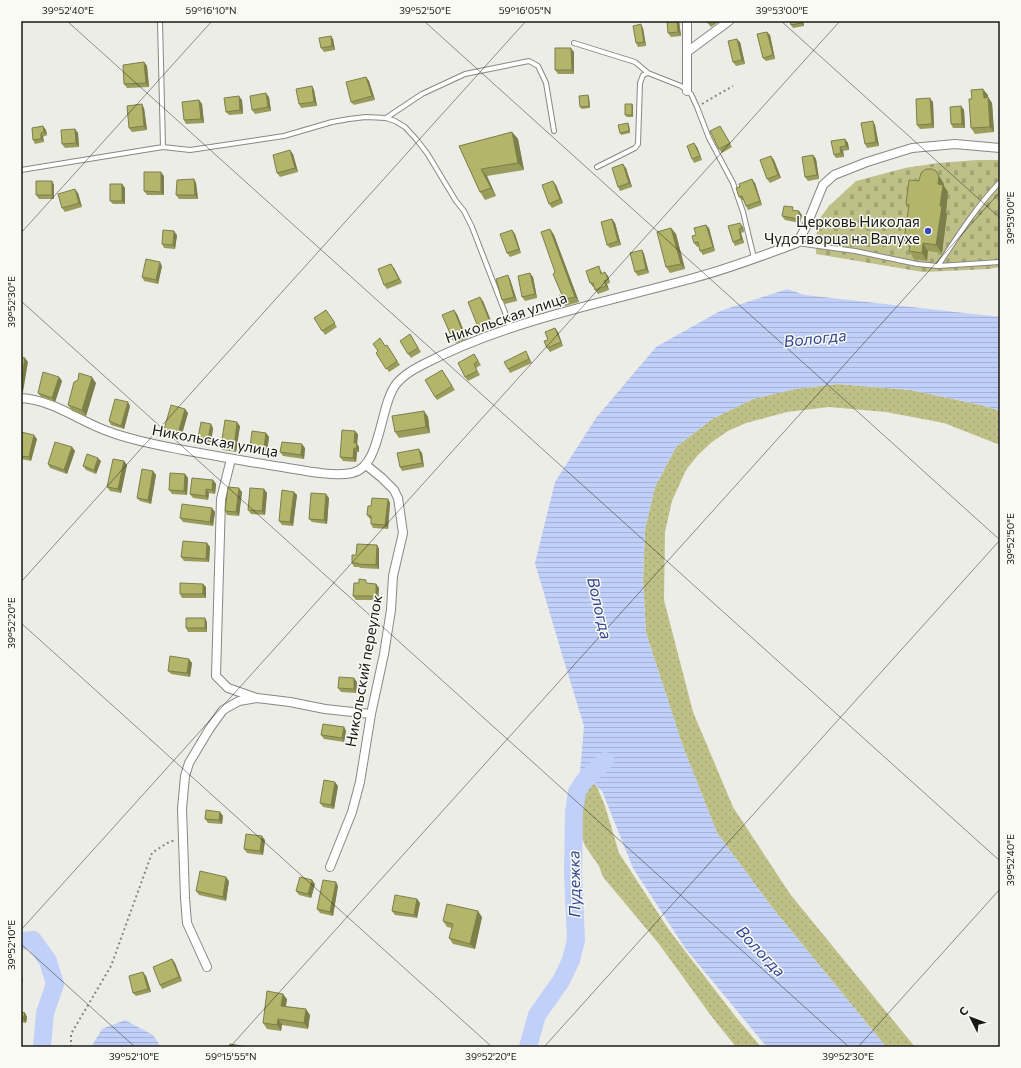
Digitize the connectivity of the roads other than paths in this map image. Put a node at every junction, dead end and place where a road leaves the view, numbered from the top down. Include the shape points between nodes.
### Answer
1 (160, 21) edge
2 (687, 21) edge
3 (729, 21) edge
4 (574, 43) dead end
5 (687, 52) junction
6 (648, 73) junction
7 (687, 91) junction
8 (386, 118) junction
9 (554, 131) dead end
10 (163, 147) junction
11 (1000, 148) edge
12 (597, 167) dead end
13 (21, 170) edge
14 (1000, 182) edge
15 (797, 243) junction
16 (754, 258) junction
17 (1000, 262) edge
18 (938, 266) junction
19 (510, 328) junction
20 (21, 398) edge
21 (230, 459) junction
22 (366, 466) junction
23 (256, 698) junction
24 (371, 714) junction
25 (330, 867) dead end
26 (207, 967) dead end

1 - 10 lane
2 - 5 street
3 - 5 street
4 - 6 lane via 635,62
5 - 7 street
6 - 7 lane via 681,86
6 - 12 lane via 643,75 640,83 638,144 635,148
7 - 16 lane via 691,94 708,138 733,183
8 - 9 lane via 422,94 465,74 529,61 538,66 546,83
8 - 10 lane via 349,119 284,136 190,150
8 - 19 lane via 405,127 416,139 464,211
10 - 13 lane
11 - 15 street via 955,144 912,148 834,175 823,185
14 - 18 lane via 963,228
15 - 16 street, Никольская улица
15 - 18 lane
16 - 19 street, Никольская улица via 699,277
17 - 18 lane
19 - 22 street, Никольская улица via 447,352 417,367 397,382 388,399 373,453
20 - 21 street, Никольская улица via 33,399 61,409 108,432 141,442
21 - 22 street, Никольская улица via 335,474 354,473
21 - 23 street via 221,499 216,676 228,688
22 - 24 street, Никольский переулок via 394,490 402,516 403,533 393,576 384,654
23 - 24 street
23 - 26 street via 238,701 223,710 189,763 185,776 182,809 184,898 187,923
24 - 25 street, Никольский переулок via 358,790

